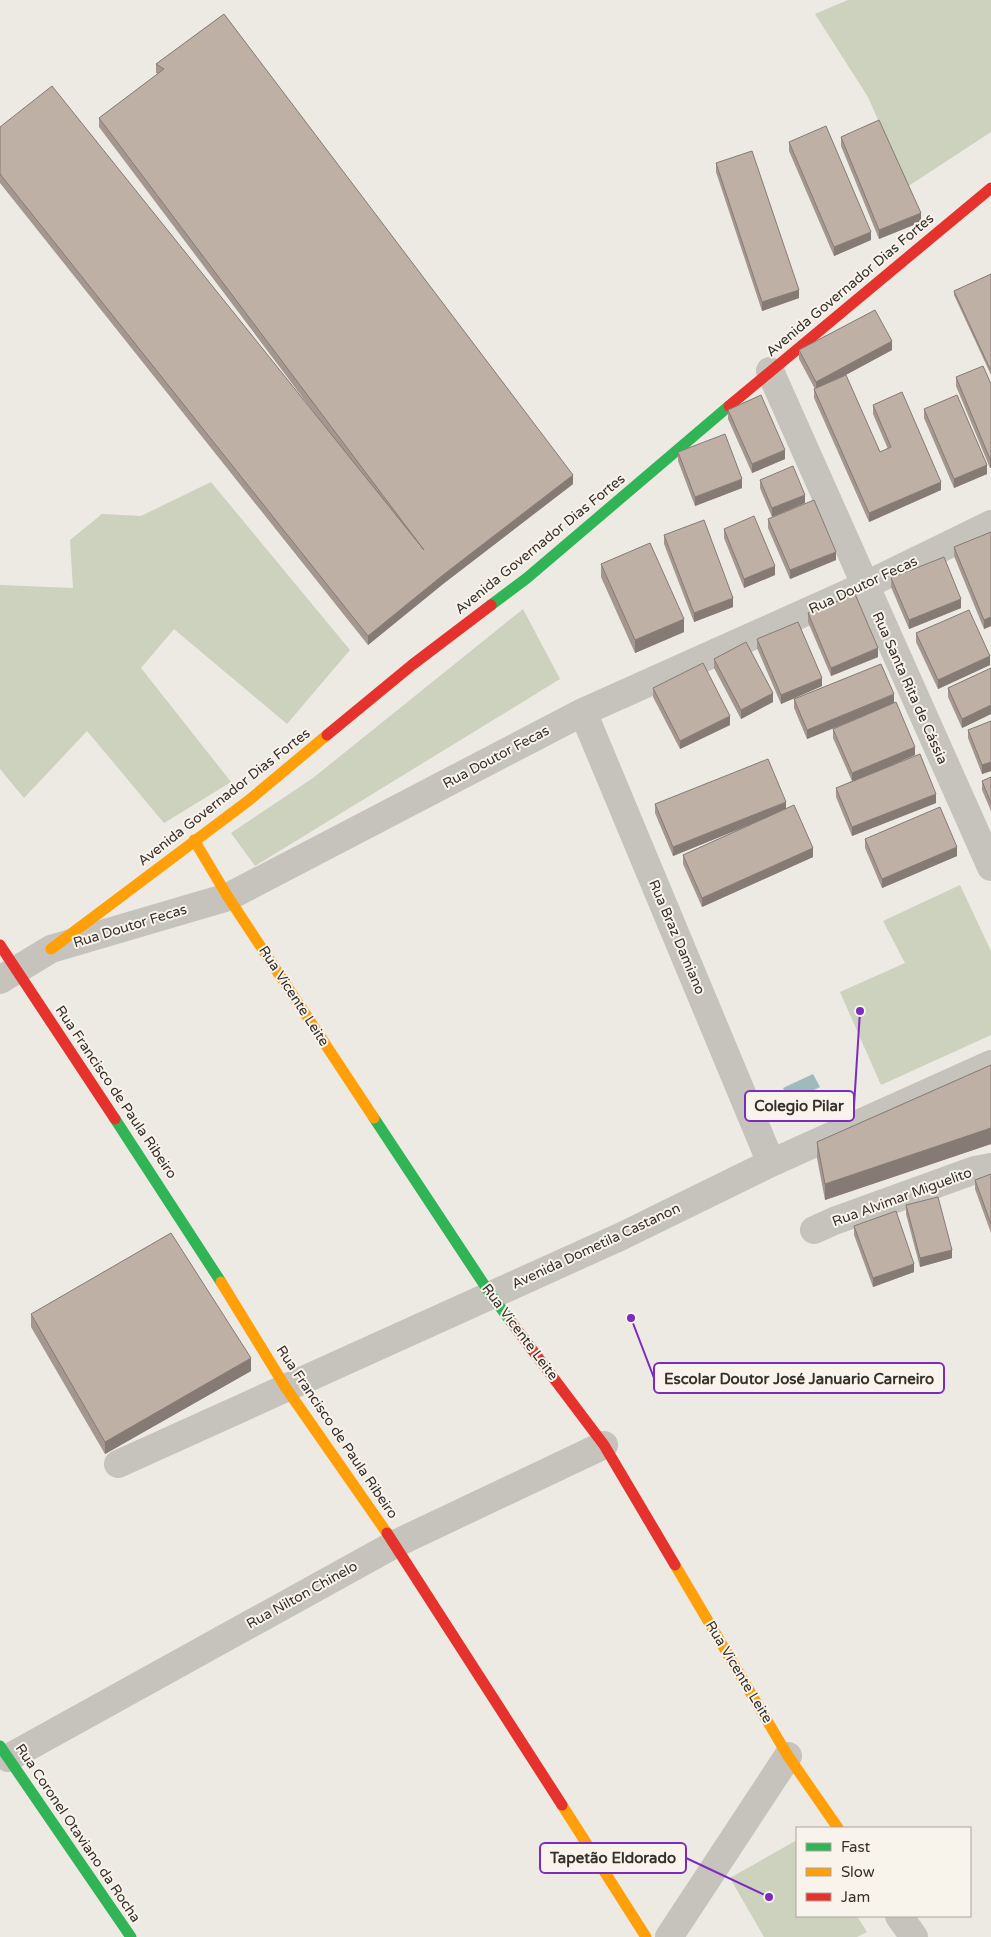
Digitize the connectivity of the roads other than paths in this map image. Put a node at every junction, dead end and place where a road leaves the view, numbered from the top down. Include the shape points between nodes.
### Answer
1 (991, 188) edge
2 (770, 371) junction
3 (991, 524) edge
4 (864, 586) junction
5 (582, 712) junction
6 (194, 840) junction
7 (991, 867) edge
8 (228, 897) junction
9 (0, 945) edge
10 (51, 949) junction
11 (8, 975) edge
12 (991, 1064) edge
13 (771, 1163) junction
14 (991, 1167) edge
15 (814, 1230) dead end
16 (491, 1295) junction
17 (286, 1388) junction
18 (604, 1446) junction
19 (118, 1464) dead end
20 (395, 1544) junction
21 (4, 1752) edge
22 (788, 1756) junction
23 (837, 1827) edge
24 (900, 1917) edge
25 (130, 1937) edge
26 (646, 1937) edge
27 (669, 1937) edge
28 (914, 1937) edge

1 - 2 street, Avenida Governador Dias Fortes
2 - 4 street, Rua Santa Rita de Cássia
2 - 6 street, Avenida Governador Dias Fortes via 527,578 412,665 248,800
3 - 4 street, Rua Doutor Fecas
4 - 5 street, Rua Doutor Fecas
4 - 7 street, Rua Santa Rita de Cássia
5 - 8 street, Rua Doutor Fecas
5 - 13 street, Rua Braz Damiano
6 - 8 street, Rua Vicente Leite
6 - 10 street, Avenida Governador Dias Fortes
8 - 10 street, Rua Doutor Fecas
8 - 16 street, Rua Vicente Leite
9 - 11 street, Rua Francisco de Paula Ribeiro
10 - 11 street, Rua Doutor Fecas
11 - 17 street, Rua Francisco de Paula Ribeiro via 192,1235
12 - 13 street, Avenida Dometila Castanon
13 - 16 street, Avenida Dometila Castanon
14 - 15 street, Rua Alvimar Miguelito via 974,1170
16 - 17 street, Avenida Dometila Castanon
16 - 18 street, Rua Vicente Leite
17 - 19 street, Avenida Dometila Castanon
17 - 20 street, Rua Francisco de Paula Ribeiro
18 - 20 street, Rua Nilton Chinelo
18 - 22 street, Rua Vicente Leite
20 - 21 street, Rua Nilton Chinelo
20 - 26 street, Rua Francisco de Paula Ribeiro
21 - 25 street, Rua Coronel Otaviano da Rocha
22 - 23 street, Rua Vicente Leite
22 - 27 street
24 - 28 street

